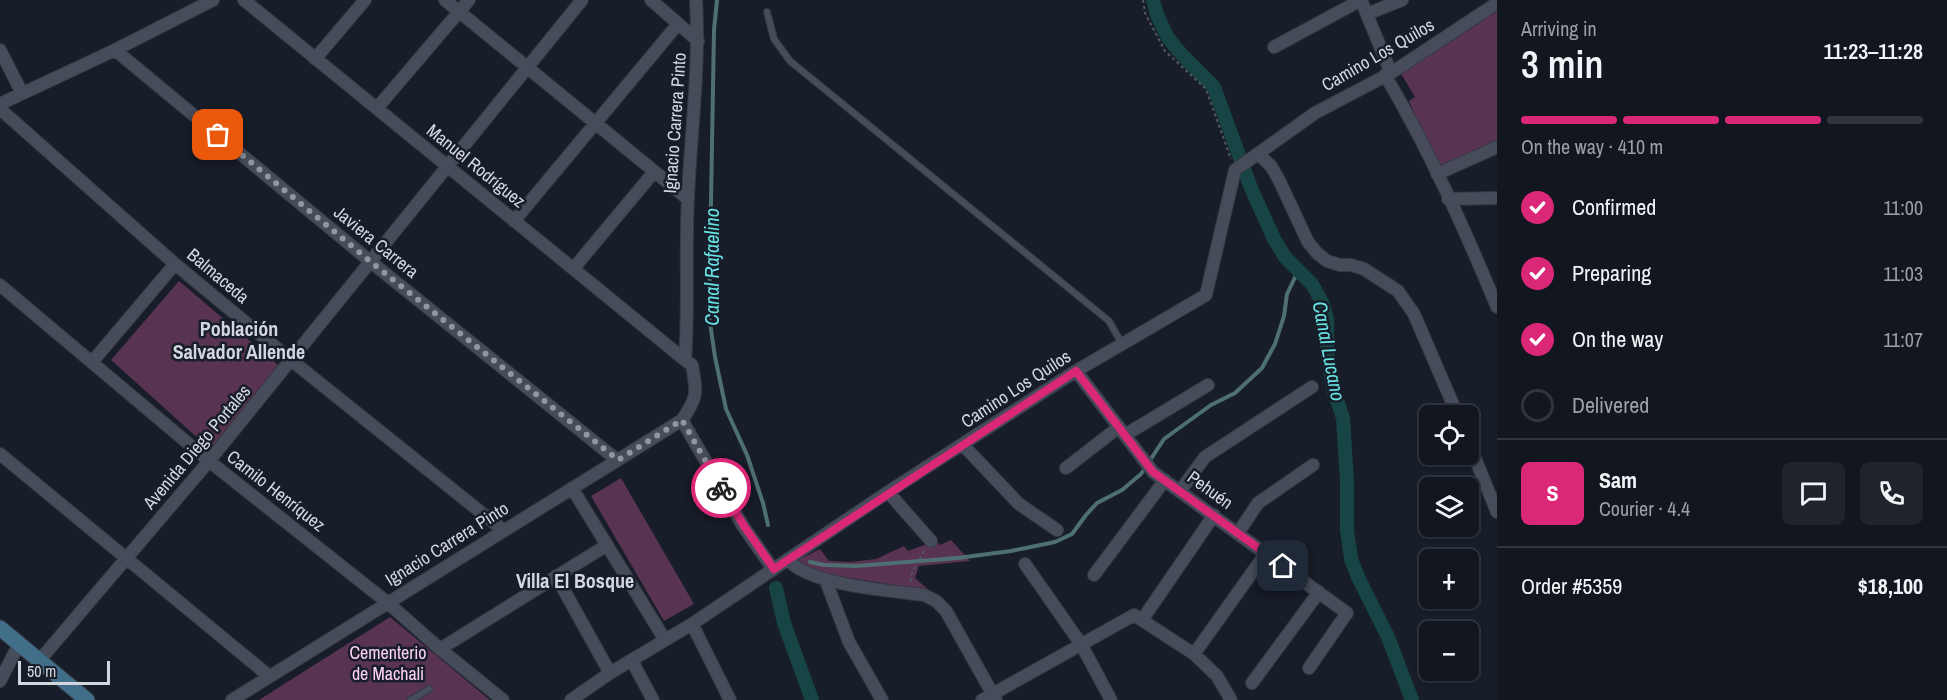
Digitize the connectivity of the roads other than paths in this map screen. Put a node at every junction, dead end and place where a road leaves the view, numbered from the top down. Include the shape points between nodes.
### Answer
1 (213, 0) edge
2 (244, 0) edge
3 (365, 0) edge
4 (445, 0) edge
5 (469, 0) edge
6 (582, 0) edge
7 (651, 0) edge
8 (696, 0) edge
9 (1361, 0) edge
10 (1402, 0) edge
11 (1497, 3) edge
12 (459, 12) junction
13 (767, 12) dead end
14 (1367, 14) junction
15 (678, 24) junction
16 (698, 40) junction
17 (1274, 47) dead end
18 (0, 50) edge
19 (115, 50) junction
20 (315, 59) junction
21 (526, 67) junction
22 (1388, 74) junction
23 (22, 93) junction
24 (0, 104) edge
25 (377, 108) junction
26 (0, 109) edge
27 (595, 123) junction
28 (1497, 147) edge
29 (1258, 154) junction
30 (448, 167) junction
31 (654, 172) junction
32 (1437, 174) junction
33 (1497, 198) edge
34 (687, 199) junction
35 (1448, 199) junction
36 (514, 221) junction
37 (371, 262) junction
38 (175, 264) junction
39 (573, 269) junction
40 (0, 285) edge
41 (1497, 307) edge
42 (1122, 344) junction
43 (291, 360) junction
44 (685, 360) junction
45 (92, 362) junction
46 (1076, 371) junction
47 (1208, 385) dead end
48 (1312, 387) dead end
49 (1453, 405) edge
50 (682, 420) junction
51 (1122, 431) junction
52 (963, 445) junction
53 (0, 454) edge
54 (618, 460) junction
55 (209, 461) junction
56 (1313, 465) dead end
57 (1478, 465) edge
58 (1066, 468) dead end
59 (1165, 480) junction
60 (572, 488) junction
61 (1180, 491) junction
62 (888, 492) junction
63 (1497, 512) edge
64 (1214, 515) junction
65 (503, 530) junction
66 (1057, 530) dead end
67 (1238, 533) junction
68 (931, 541) dead end
69 (607, 545) junction
70 (1266, 553) junction
71 (128, 559) junction
72 (788, 559) junction
73 (1025, 564) dead end
74 (774, 569) junction
75 (1094, 575) dead end
76 (556, 576) junction
77 (826, 580) junction
78 (1319, 592) junction
79 (388, 603) junction
80 (1142, 620) junction
81 (692, 624) junction
82 (0, 628) edge
83 (665, 640) junction
84 (19, 644) junction
85 (1081, 644) junction
86 (440, 649) junction
87 (1194, 654) junction
88 (39, 661) junction
89 (632, 661) junction
90 (1309, 668) dead end
91 (610, 673) junction
92 (269, 676) junction
93 (0, 681) edge
94 (1252, 683) dead end
95 (429, 690) dead end
96 (990, 698) edge
97 (87, 700) edge
98 (232, 700) edge
99 (411, 700) edge
100 (503, 700) edge
101 (572, 700) edge
102 (653, 700) edge
103 (729, 700) edge
104 (882, 700) edge
105 (1111, 700) edge
106 (1231, 700) edge

1 - 19 street
2 - 20 street, Manuel Rodríguez
3 - 20 street
4 - 12 street
5 - 12 street
6 - 21 street, Avenida Diego Portales
7 - 15 street
8 - 16 street, Ignacio Carrera Pinto
9 - 14 street
9 - 17 street
10 - 14 street
11 - 22 street, Camino Los Quilos
12 - 21 street
12 - 25 street
13 - 42 lane via 774,39 790,61 1109,321
14 - 22 street
15 - 16 street
15 - 27 street
16 - 34 street, Ignacio Carrera Pinto
18 - 23 street
19 - 23 street
19 - 37 street, Javiera Carrera
20 - 25 street, Manuel Rodríguez
21 - 27 street
21 - 30 street, Avenida Diego Portales
22 - 29 street, Camino Los Quilos via 1316,112
22 - 32 street
23 - 24 street
25 - 30 street, Manuel Rodríguez
26 - 38 street, Balmaceda
27 - 31 street
27 - 36 street
28 - 32 street
29 - 42 street, Camino Los Quilos via 1234,170 1206,295
29 - 49 street via 1271,166 1317,253 1327,261 1364,269 1398,291 1414,314
30 - 36 street, Manuel Rodríguez
30 - 37 street, Avenida Diego Portales
31 - 34 street
31 - 39 street
32 - 35 street
33 - 35 street
34 - 44 street, Ignacio Carrera Pinto
35 - 41 street
36 - 39 street, Manuel Rodríguez
37 - 43 street, Avenida Diego Portales
37 - 54 street, Javiera Carrera
38 - 43 street, Balmaceda
38 - 45 street
39 - 44 street, Manuel Rodríguez
40 - 45 street, Camilo Henríquez
42 - 46 street, Camino Los Quilos
43 - 55 street, Avenida Diego Portales
43 - 65 street, Balmaceda
44 - 50 street, Ignacio Carrera Pinto via 692,365 696,388 694,403
45 - 55 street, Camilo Henríquez
46 - 51 street, Pehuén
46 - 52 street, Camino Los Quilos
47 - 51 street
48 - 61 street via 1205,456
50 - 54 street, Ignacio Carrera Pinto
50 - 74 street
51 - 58 street
51 - 59 street, Pehuén via 1153,472
52 - 62 street, Camino Los Quilos
52 - 66 street via 1019,504
53 - 71 street
54 - 60 street, Ignacio Carrera Pinto
55 - 71 street, Avenida Diego Portales
55 - 79 street, Camilo Henríquez
56 - 67 street via 1258,503
57 - 63 street
59 - 61 street, Pehuén
59 - 75 street
60 - 65 street, Ignacio Carrera Pinto
60 - 69 street
61 - 64 street, Pehuén
62 - 68 street
62 - 72 street, Camino Los Quilos
64 - 67 street, Pehuén
64 - 80 street
65 - 79 street, Ignacio Carrera Pinto
67 - 70 street, Pehuén
69 - 76 street
69 - 83 street
70 - 78 street, Pehuén
70 - 87 street
71 - 88 street, Avenida Diego Portales
71 - 92 street
72 - 74 street, Camino Los Quilos
72 - 77 street via 792,566
73 - 85 street
74 - 81 street, Camino Los Quilos
76 - 86 street
76 - 91 street
77 - 96 street via 924,595 936,601 946,611
77 - 104 street via 849,642
78 - 90 street, Pehuén via 1347,613
78 - 94 street
79 - 86 street, Camilo Henríquez
79 - 92 street, Ignacio Carrera Pinto
80 - 85 street via 1134,615
80 - 87 street
81 - 83 street, Camino Los Quilos
81 - 103 street
82 - 84 main road
83 - 89 street, Camino Los Quilos
84 - 88 main road
84 - 93 street
85 - 96 street
85 - 105 street
86 - 100 street, Camilo Henríquez
87 - 106 street via 1217,676
88 - 97 main road
89 - 91 street, Camino Los Quilos
89 - 102 street
91 - 101 street, Camino Los Quilos
92 - 98 street, Ignacio Carrera Pinto
95 - 99 lane

